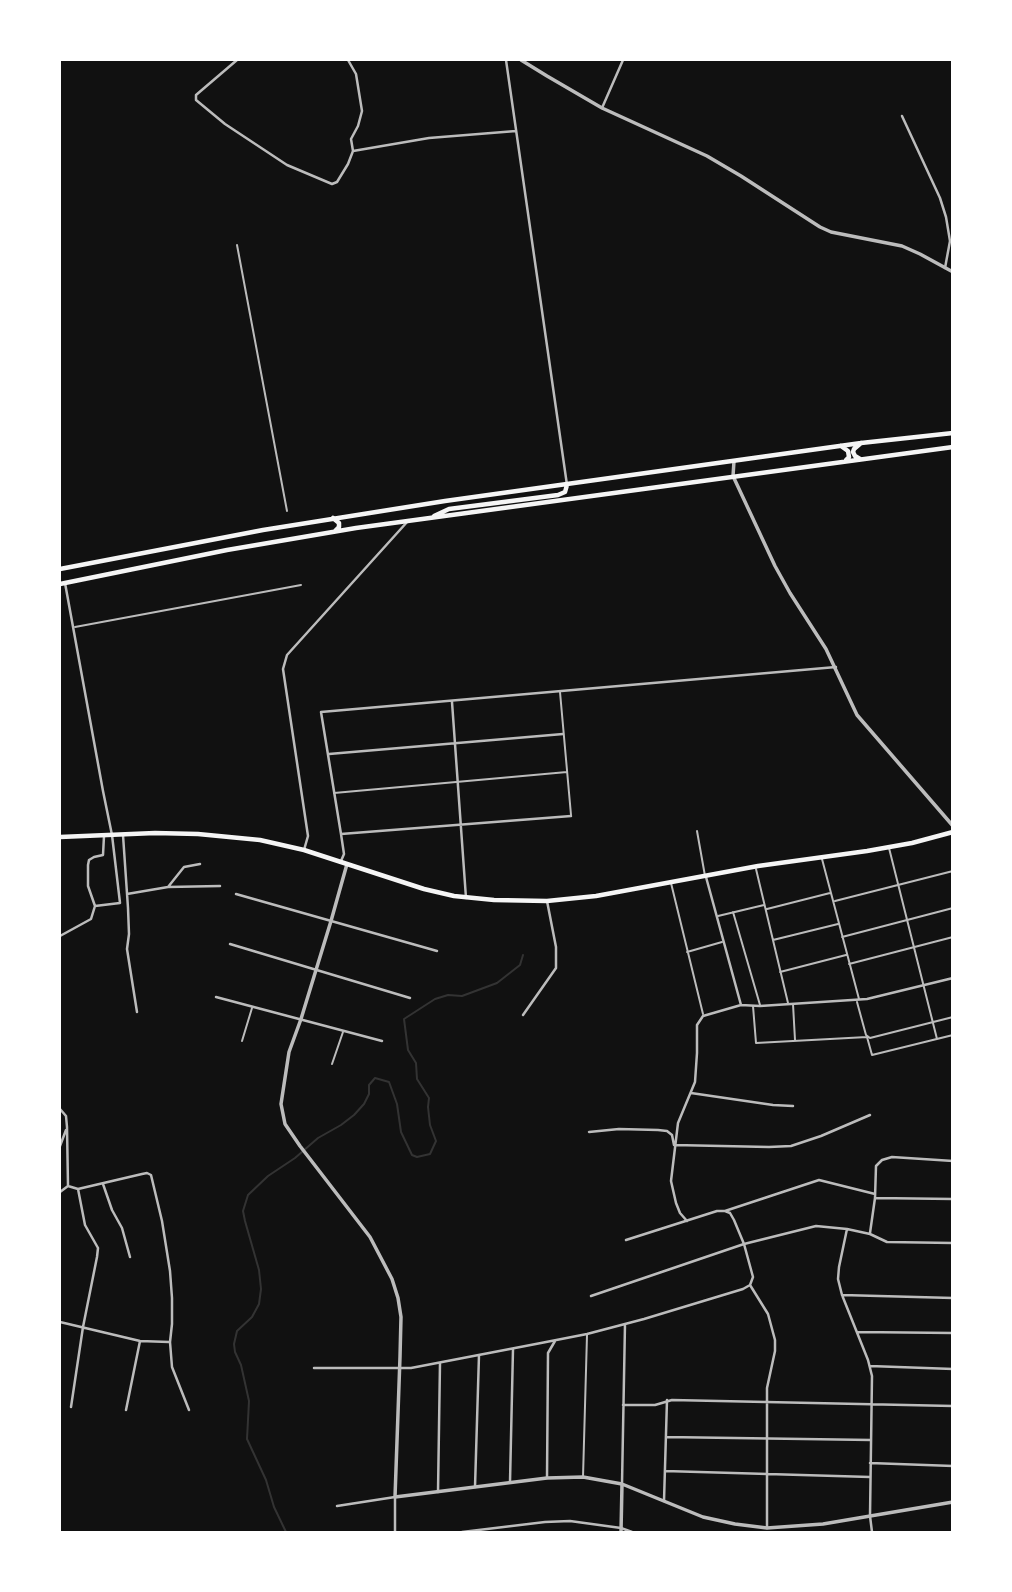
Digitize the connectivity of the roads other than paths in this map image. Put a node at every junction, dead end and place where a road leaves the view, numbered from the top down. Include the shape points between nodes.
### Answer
1 (237, 60) edge
2 (348, 60) edge
3 (506, 60) edge
4 (521, 60) edge
5 (623, 60) edge
6 (602, 108) junction
7 (902, 116) dead end
8 (516, 131) junction
9 (353, 151) junction
10 (237, 245) dead end
11 (946, 268) junction
12 (953, 272) edge
13 (953, 433) edge
14 (861, 443) junction
15 (840, 446) junction
16 (953, 447) edge
17 (862, 460) junction
18 (734, 461) junction
19 (842, 462) junction
20 (733, 476) junction
21 (567, 485) junction
22 (286, 511) dead end
23 (355, 515) junction
24 (434, 517) junction
25 (333, 518) junction
26 (409, 520) junction
27 (356, 528) junction
28 (334, 532) junction
29 (60, 569) edge
30 (62, 583) edge
31 (301, 585) dead end
32 (74, 627) junction
33 (835, 667) junction
34 (560, 692) junction
35 (452, 701) junction
36 (563, 734) junction
37 (455, 744) junction
38 (328, 754) junction
39 (567, 772) junction
40 (458, 782) junction
41 (334, 793) junction
42 (571, 817) joint
43 (461, 824) junction
44 (953, 826) edge
45 (696, 831) dead end
46 (953, 832) edge
47 (341, 834) junction
48 (112, 835) junction
49 (123, 835) junction
50 (104, 836) junction
51 (60, 837) edge
52 (889, 847) junction
53 (304, 850) junction
54 (822, 858) junction
55 (344, 862) junction
56 (200, 864) dead end
57 (756, 867) junction
58 (953, 871) edge
59 (706, 877) junction
60 (671, 882) junction
61 (898, 885) junction
62 (220, 886) dead end
63 (168, 887) junction
64 (831, 893) junction
65 (127, 894) junction
66 (236, 894) dead end
67 (466, 898) junction
68 (547, 901) junction
69 (833, 902) junction
70 (765, 904) junction
71 (95, 906) junction
72 (953, 908) edge
73 (766, 909) junction
74 (733, 912) junction
75 (716, 916) junction
76 (907, 920) junction
77 (331, 921) junction
78 (839, 923) junction
79 (60, 936) edge
80 (842, 937) junction
81 (953, 937) edge
82 (773, 940) junction
83 (723, 942) junction
84 (230, 944) dead end
85 (914, 948) junction
86 (437, 951) dead end
87 (687, 951) junction
88 (847, 955) junction
89 (849, 964) junction
90 (316, 970) junction
91 (780, 972) junction
92 (953, 978) edge
93 (924, 985) junction
94 (216, 997) dead end
95 (410, 998) dead end
96 (858, 1001) junction
97 (790, 1004) junction
98 (741, 1005) junction
99 (253, 1006) junction
100 (753, 1006) junction
101 (760, 1006) junction
102 (137, 1012) dead end
103 (523, 1015) dead end
104 (703, 1016) junction
105 (953, 1017) edge
106 (301, 1019) junction
107 (933, 1022) junction
108 (344, 1031) junction
109 (953, 1035) edge
110 (867, 1037) junction
111 (937, 1039) junction
112 (242, 1041) dead end
113 (382, 1041) dead end
114 (795, 1041) junction
115 (332, 1065) dead end
116 (691, 1093) junction
117 (793, 1106) dead end
118 (60, 1109) edge
119 (870, 1115) dead end
120 (67, 1127) junction
121 (589, 1132) dead end
122 (674, 1145) junction
123 (60, 1146) edge
124 (953, 1161) edge
125 (103, 1184) junction
126 (68, 1186) junction
127 (78, 1189) junction
128 (60, 1192) edge
129 (875, 1196) junction
130 (953, 1199) edge
131 (725, 1211) junction
132 (687, 1221) junction
133 (847, 1229) junction
134 (870, 1234) junction
135 (626, 1240) dead end
136 (744, 1244) junction
137 (953, 1244) edge
138 (130, 1257) dead end
139 (750, 1285) junction
140 (842, 1295) junction
141 (591, 1296) dead end
142 (953, 1298) edge
143 (60, 1322) edge
144 (625, 1324) junction
145 (83, 1327) junction
146 (857, 1332) junction
147 (587, 1334) junction
148 (953, 1334) edge
149 (140, 1341) junction
150 (555, 1341) junction
151 (170, 1342) junction
152 (513, 1349) junction
153 (479, 1355) junction
154 (440, 1363) junction
155 (870, 1366) junction
156 (314, 1368) dead end
157 (399, 1368) junction
158 (953, 1369) edge
159 (667, 1400) junction
160 (768, 1403) junction
161 (872, 1404) junction
162 (623, 1405) junction
163 (953, 1406) edge
164 (71, 1407) dead end
165 (126, 1410) dead end
166 (189, 1410) dead end
167 (666, 1437) junction
168 (767, 1438) junction
169 (871, 1440) junction
170 (870, 1463) junction
171 (953, 1466) edge
172 (665, 1471) junction
173 (767, 1474) junction
174 (583, 1477) junction
175 (870, 1477) junction
176 (547, 1478) junction
177 (510, 1482) junction
178 (622, 1484) junction
179 (475, 1487) junction
180 (438, 1492) junction
181 (396, 1497) junction
182 (664, 1501) junction
183 (953, 1502) edge
184 (337, 1506) dead end
185 (870, 1516) junction
186 (767, 1528) junction
187 (621, 1530) edge
188 (395, 1532) edge
189 (462, 1532) edge
190 (632, 1532) edge
191 (872, 1532) edge

1 - 9 street via 195,97 225,124 287,165 331,184 337,182
2 - 9 street via 356,74 362,111 351,139
3 - 8 street
4 - 6 street
5 - 6 street
6 - 11 street via 707,156 831,232 902,246
7 - 11 street via 946,217 950,241
8 - 9 street via 429,138
8 - 21 street
10 - 22 street
11 - 12 street
13 - 14 main road
14 - 15 main road
14 - 17 main road via 853,453
15 - 18 main road
15 - 19 main road via 849,454
16 - 17 main road
17 - 19 main road
18 - 20 street
18 - 21 main road
19 - 20 main road
20 - 24 main road
20 - 33 street via 775,566
21 - 23 main road
21 - 24 main road via 558,495 449,509
23 - 25 main road
23 - 27 main road via 348,521
24 - 26 main road
25 - 28 main road via 339,523
25 - 29 main road
26 - 27 main road
26 - 53 street via 287,655 283,669 308,836
27 - 28 main road
28 - 30 main road
30 - 32 street
31 - 32 street
32 - 48 street
33 - 34 street
33 - 44 street via 857,715
34 - 35 street
34 - 36 street
35 - 37 street
35 - 38 street via 321,712
36 - 37 street
36 - 39 street
37 - 38 street
37 - 40 street
38 - 41 street
39 - 40 street
39 - 42 street
40 - 41 street
40 - 43 street
41 - 47 street
42 - 43 street
43 - 47 street
43 - 67 street
45 - 59 street
46 - 52 main road
47 - 55 street
48 - 49 main road
48 - 50 main road
48 - 71 street via 120,903
49 - 53 main road via 209,835
49 - 65 street
50 - 51 main road
50 - 71 street via 103,855 89,860 88,865 88,886
52 - 54 main road
52 - 61 street
53 - 55 main road
54 - 57 main road
54 - 64 street
55 - 67 main road
55 - 77 street
56 - 63 street via 184,867
57 - 59 main road
57 - 70 street
58 - 61 street
59 - 60 main road
59 - 75 street
60 - 68 main road
60 - 87 street
61 - 69 street
61 - 76 street
62 - 63 street
63 - 65 street
64 - 69 street
64 - 73 street
65 - 102 street via 127,949
66 - 77 street
67 - 68 main road
68 - 103 street via 556,968
69 - 78 street
70 - 73 street
70 - 74 street
71 - 79 street via 91,919
72 - 76 street
73 - 82 street
74 - 75 street
74 - 101 street
75 - 83 street
76 - 80 street
76 - 85 street
77 - 86 street
77 - 90 street
78 - 80 street
78 - 82 street
80 - 88 street
81 - 85 street
82 - 91 street
83 - 87 street
83 - 98 street
84 - 90 street
85 - 89 street
85 - 93 street
87 - 104 street
88 - 89 street
88 - 91 street
89 - 96 street
90 - 95 street
90 - 106 street
91 - 97 street
92 - 93 street
93 - 96 street
93 - 107 street
94 - 99 street
96 - 97 street
96 - 110 street
97 - 101 street
97 - 114 street
98 - 100 street
98 - 104 street
99 - 106 street
99 - 112 street
100 - 101 street
100 - 114 street via 756,1043
104 - 116 street via 696,1025 697,1068
105 - 107 street
106 - 108 street
106 - 157 street via 287,1057 281,1104 285,1124 370,1237 392,1279 401,1317
107 - 110 street
107 - 111 street
108 - 113 street
108 - 115 street
109 - 111 street
110 - 111 street via 872,1055
110 - 114 street
116 - 117 street
116 - 122 street
118 - 120 street
119 - 122 street via 791,1146
120 - 123 street
120 - 126 street
121 - 122 street via 667,1131
122 - 132 street via 671,1181 680,1213
124 - 129 street via 882,1160 876,1166
125 - 127 street
125 - 138 street
125 - 151 street via 151,1174 170,1271
126 - 127 street
126 - 128 street
127 - 145 street via 85,1225 98,1248
129 - 130 street
129 - 131 street via 819,1180
129 - 134 street
131 - 132 street
131 - 136 street
132 - 135 street
133 - 134 street
133 - 136 street via 816,1226
133 - 140 street via 838,1279
134 - 137 street via 887,1242
136 - 139 street via 753,1277
136 - 141 street
139 - 144 street
139 - 160 street via 768,1314 775,1340
140 - 142 street
140 - 146 street
143 - 145 street
144 - 147 street
144 - 162 street
145 - 149 street
145 - 164 street
146 - 148 street
146 - 155 street
147 - 150 street
147 - 174 street
149 - 151 street
149 - 165 street
150 - 152 street
150 - 176 street via 548,1353
151 - 166 street via 172,1367
152 - 153 street
152 - 177 street
153 - 154 street
153 - 179 street
154 - 157 street
154 - 180 street
155 - 158 street
155 - 161 street
156 - 157 street
157 - 181 street
159 - 160 street
159 - 162 street via 655,1405
159 - 167 street
160 - 161 street
160 - 168 street
161 - 163 street
161 - 169 street
162 - 178 street
167 - 168 street
167 - 172 street
168 - 169 street
168 - 173 street
169 - 170 street
170 - 171 street
170 - 175 street
172 - 173 street
172 - 182 street
173 - 175 street
173 - 186 street
174 - 176 street
174 - 178 street
175 - 185 street
176 - 177 street
177 - 179 street
178 - 182 street
178 - 187 street
179 - 180 street
180 - 181 street
181 - 184 street
181 - 188 street
182 - 186 street via 703,1517
183 - 185 street
185 - 186 street
185 - 191 street
187 - 189 street via 570,1521
187 - 190 street

